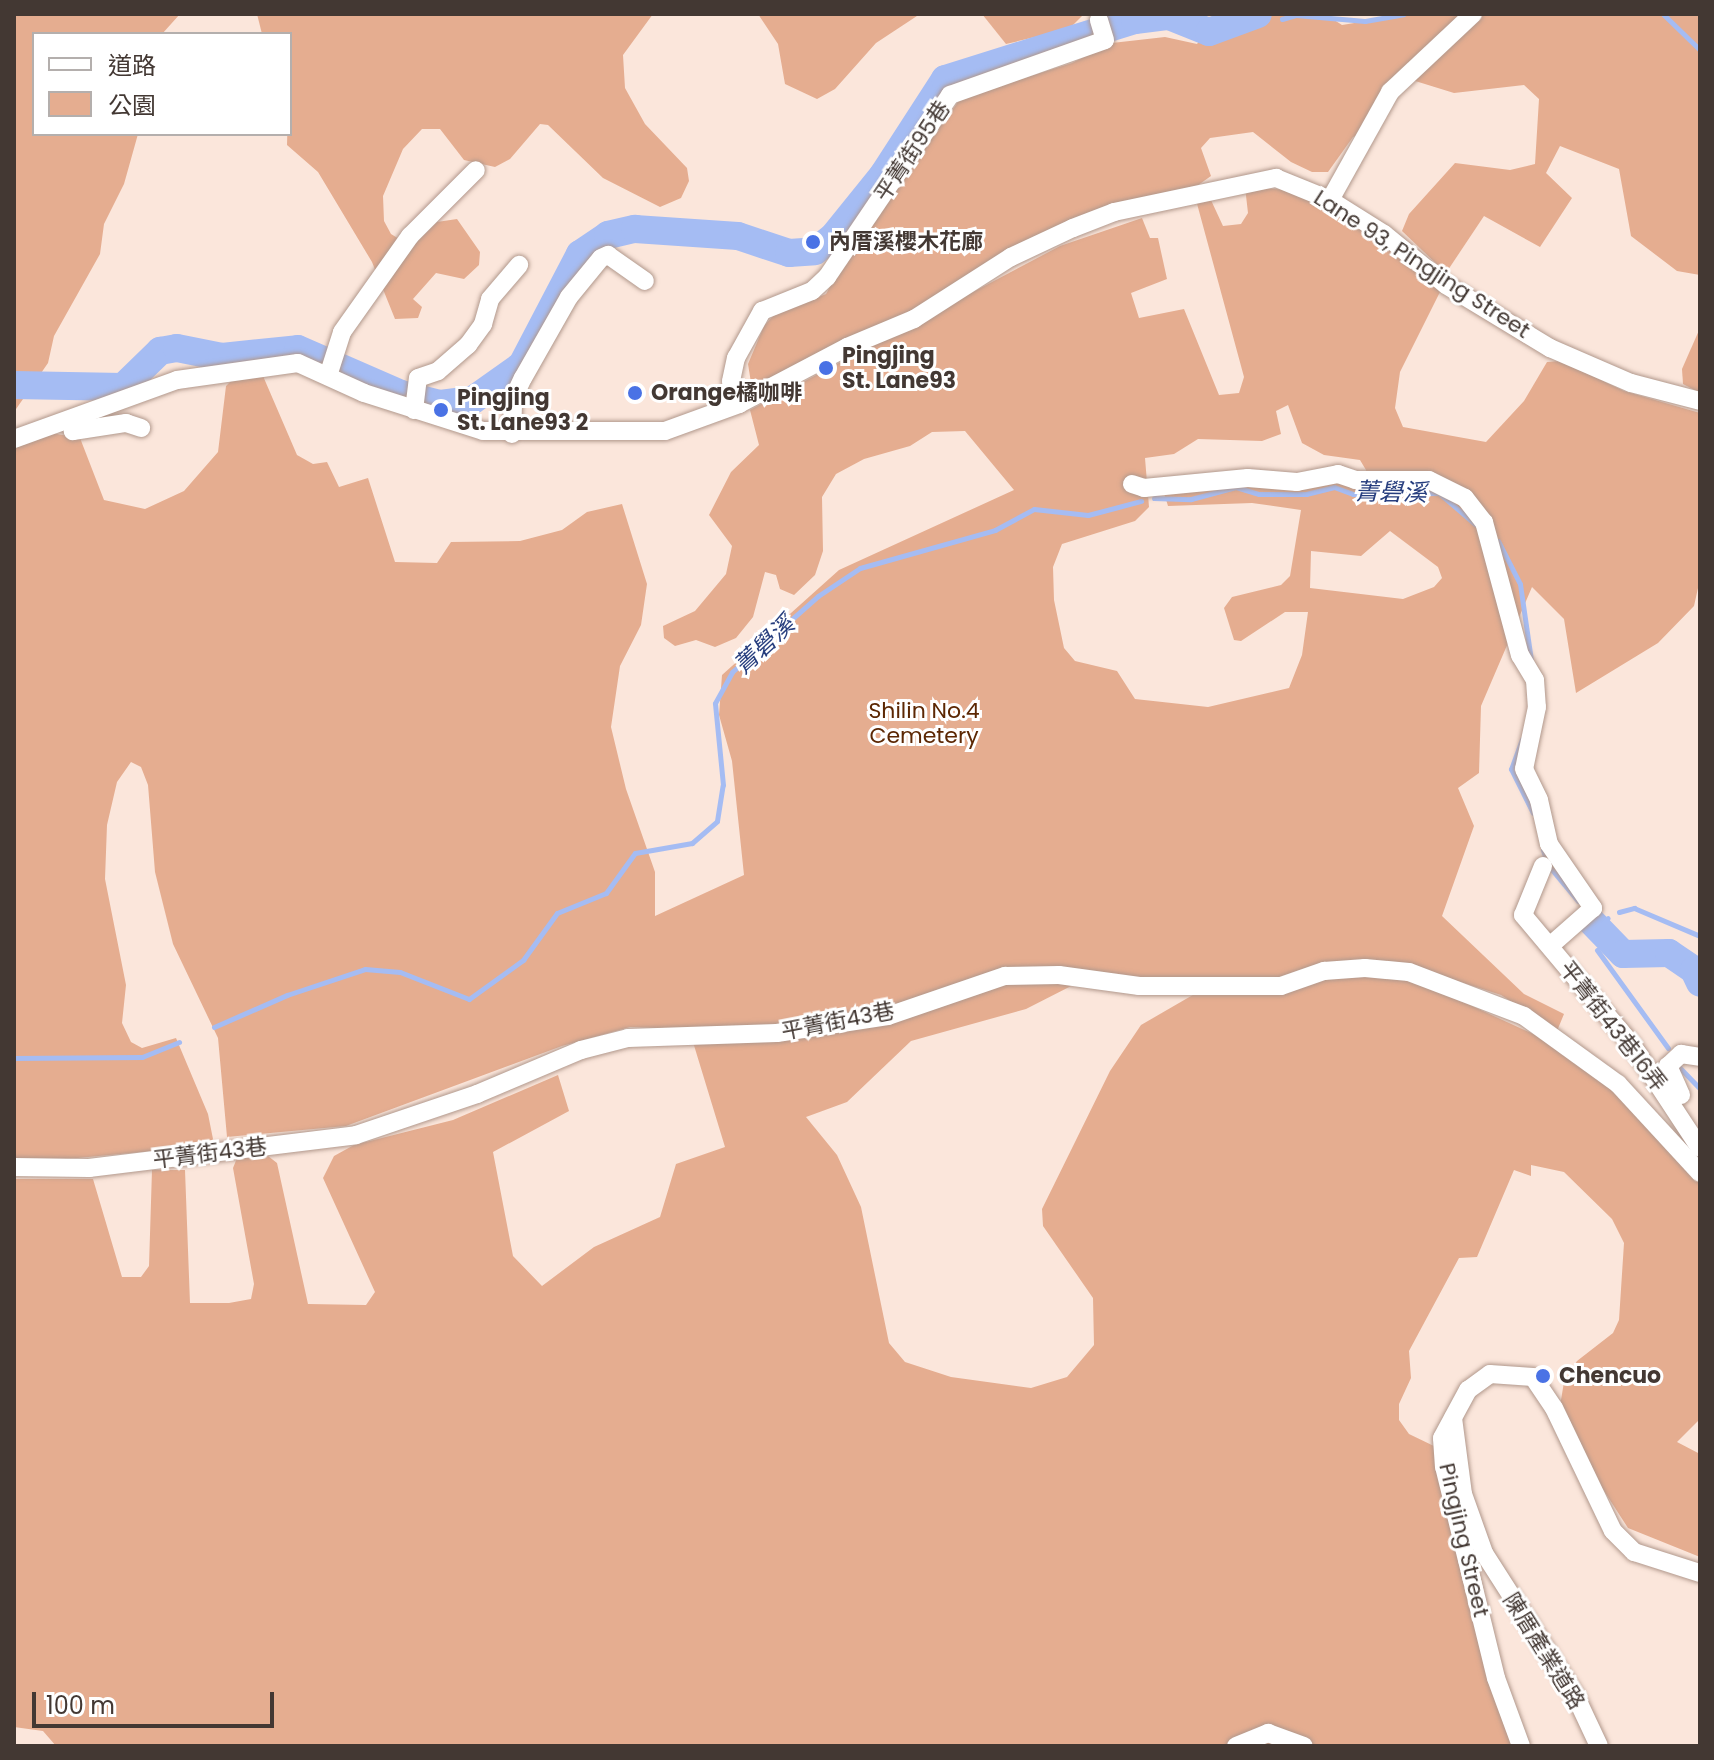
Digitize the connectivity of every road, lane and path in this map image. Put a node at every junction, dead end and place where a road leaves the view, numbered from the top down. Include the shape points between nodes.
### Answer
1 (1473, 14) edge
2 (1099, 20) dead end
3 (476, 170) dead end
4 (1330, 200) junction
5 (510, 266) dead end
6 (645, 281) dead end
7 (328, 376) junction
8 (1700, 401) edge
9 (739, 404) junction
10 (414, 410) junction
11 (80, 417) junction
12 (141, 428) dead end
13 (512, 434) junction
14 (14, 439) edge
15 (1132, 484) dead end
16 (1543, 866) dead end
17 (1551, 945) junction
18 (1700, 1057) edge
19 (1682, 1107) junction
20 (1700, 1120) edge
21 (1700, 1148) edge
22 (14, 1167) edge
23 (1700, 1173) edge
24 (1453, 1418) junction
25 (1700, 1573) edge
26 (1236, 1746) edge
27 (1304, 1746) edge
28 (1521, 1746) edge
29 (1599, 1746) edge

1 - 4 street via 1390,92
2 - 9 street, 平菁街95巷 via 1105,40 950,95 827,277 812,291 762,311 736,358 731,381
3 - 7 street via 410,236 342,332
4 - 8 street, Lane 93, Pingjing Street via 1384,234 1446,285 1550,348 1631,383
4 - 9 street, Lane 93, Pingjing Street via 1276,178 1114,212 1011,257 914,319 847,347
5 - 10 street via 468,345 438,371 418,378
6 - 13 street via 608,255 601,258 569,297 523,378 513,399
7 - 10 street, Lane 93, Pingjing Street
7 - 11 street, Lane 93, Pingjing Street via 298,363 216,372 147,389
9 - 13 street, Lane 93, Pingjing Street via 665,431
10 - 13 street, Lane 93, Pingjing Street
11 - 12 street via 73,431 126,423
11 - 14 street, Lane 93, Pingjing Street
15 - 17 street, 平菁街43巷16弄 via 1144,488 1248,478 1297,482 1338,474 1355,480 1429,480 1465,498 1484,522 1520,655 1535,680 1537,707 1524,769 1539,800 1549,844 1593,908
16 - 17 street, 平菁街43巷16弄 via 1523,915
17 - 19 street, 平菁街43巷16弄
18 - 19 street via 1681,1054 1668,1066
19 - 20 street
19 - 21 street, 平菁街43巷16弄
22 - 23 street, 平菁街43巷 via 89,1168 356,1135 477,1094 581,1050 628,1038 777,1033 888,1016 1005,976 1059,975 1139,986 1281,986 1324,971 1365,968 1409,972 1524,1016 1618,1084
24 - 25 street, Pingjing Street via 1468,1390 1490,1374 1533,1377 1554,1408 1613,1531 1634,1552
24 - 28 street, Pingjing Street via 1442,1438 1449,1494 1496,1678
24 - 29 street, 陳厝產業道路 via 1463,1494 1484,1553 1576,1697
26 - 27 street via 1268,1733

